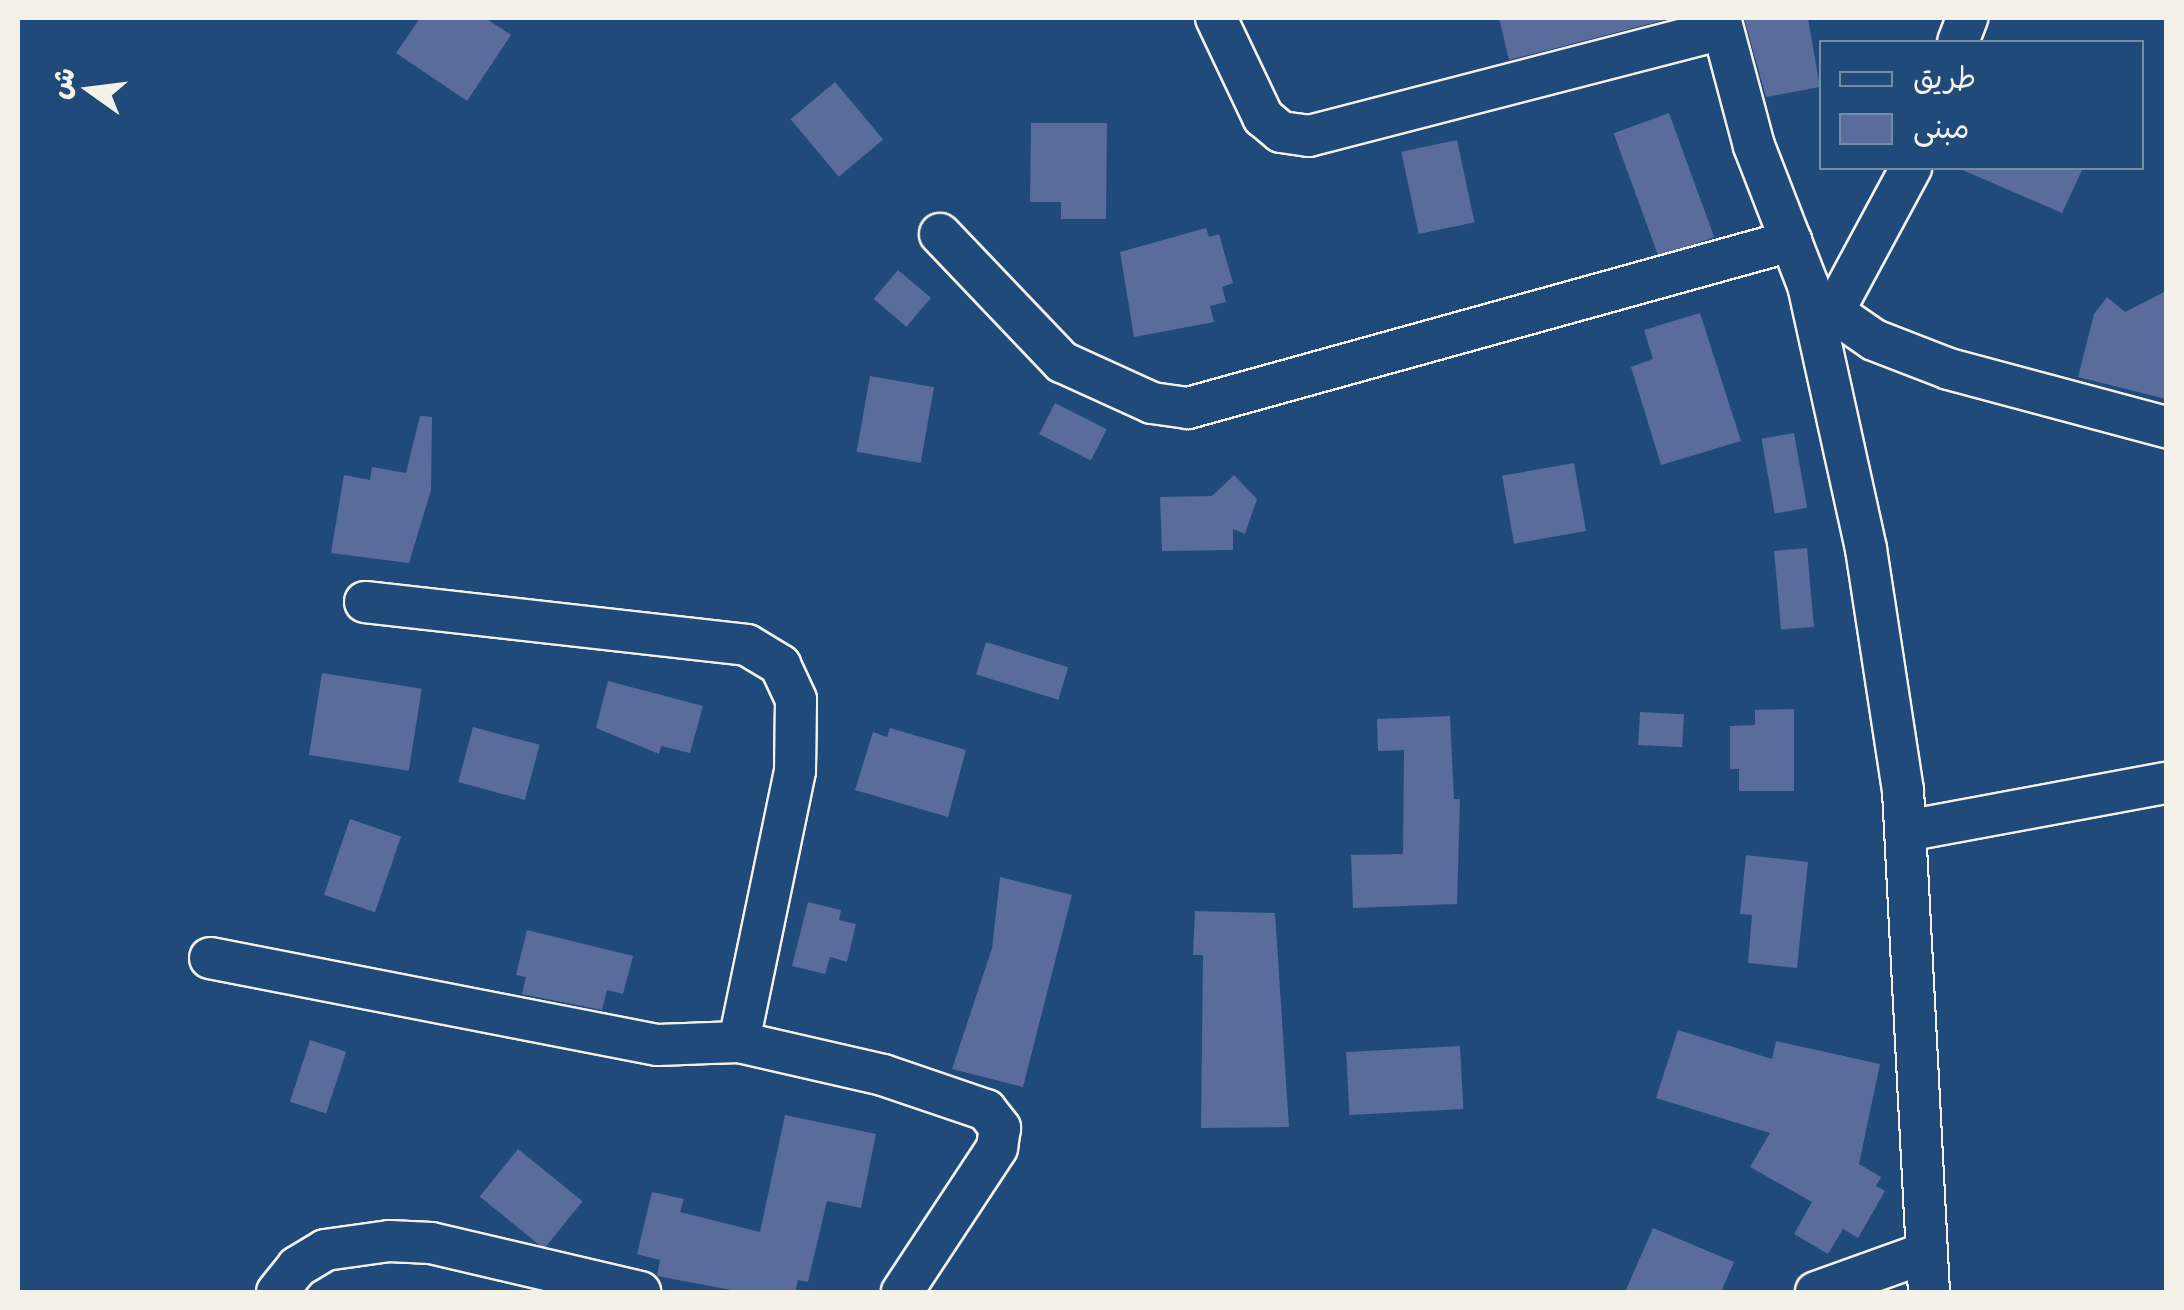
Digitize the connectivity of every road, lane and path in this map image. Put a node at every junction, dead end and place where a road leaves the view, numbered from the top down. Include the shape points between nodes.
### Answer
1 (1216, 18) edge
2 (1721, 23) edge
3 (1909, 170) edge
4 (940, 234) dead end
5 (1790, 241) junction
6 (1828, 324) junction
7 (2166, 427) edge
8 (365, 602) dead end
9 (2166, 783) edge
10 (1906, 831) junction
11 (210, 958) dead end
12 (738, 1042) junction
13 (1927, 1273) edge
14 (277, 1292) edge
15 (640, 1292) edge
16 (902, 1292) edge
17 (1816, 1292) edge

1 - 2 street via 1263,117 1281,132 1309,136
2 - 5 street via 1754,146
3 - 6 street
4 - 5 street via 1062,362 1152,403 1188,408
5 - 6 street
6 - 7 street via 1949,369
6 - 10 street
8 - 12 street via 747,644 780,665 796,700 795,771
9 - 10 street
10 - 13 street
11 - 12 street via 658,1045
12 - 16 street via 883,1076 994,1119 996,1148
13 - 17 street
14 - 15 street via 324,1250 389,1241 430,1243

